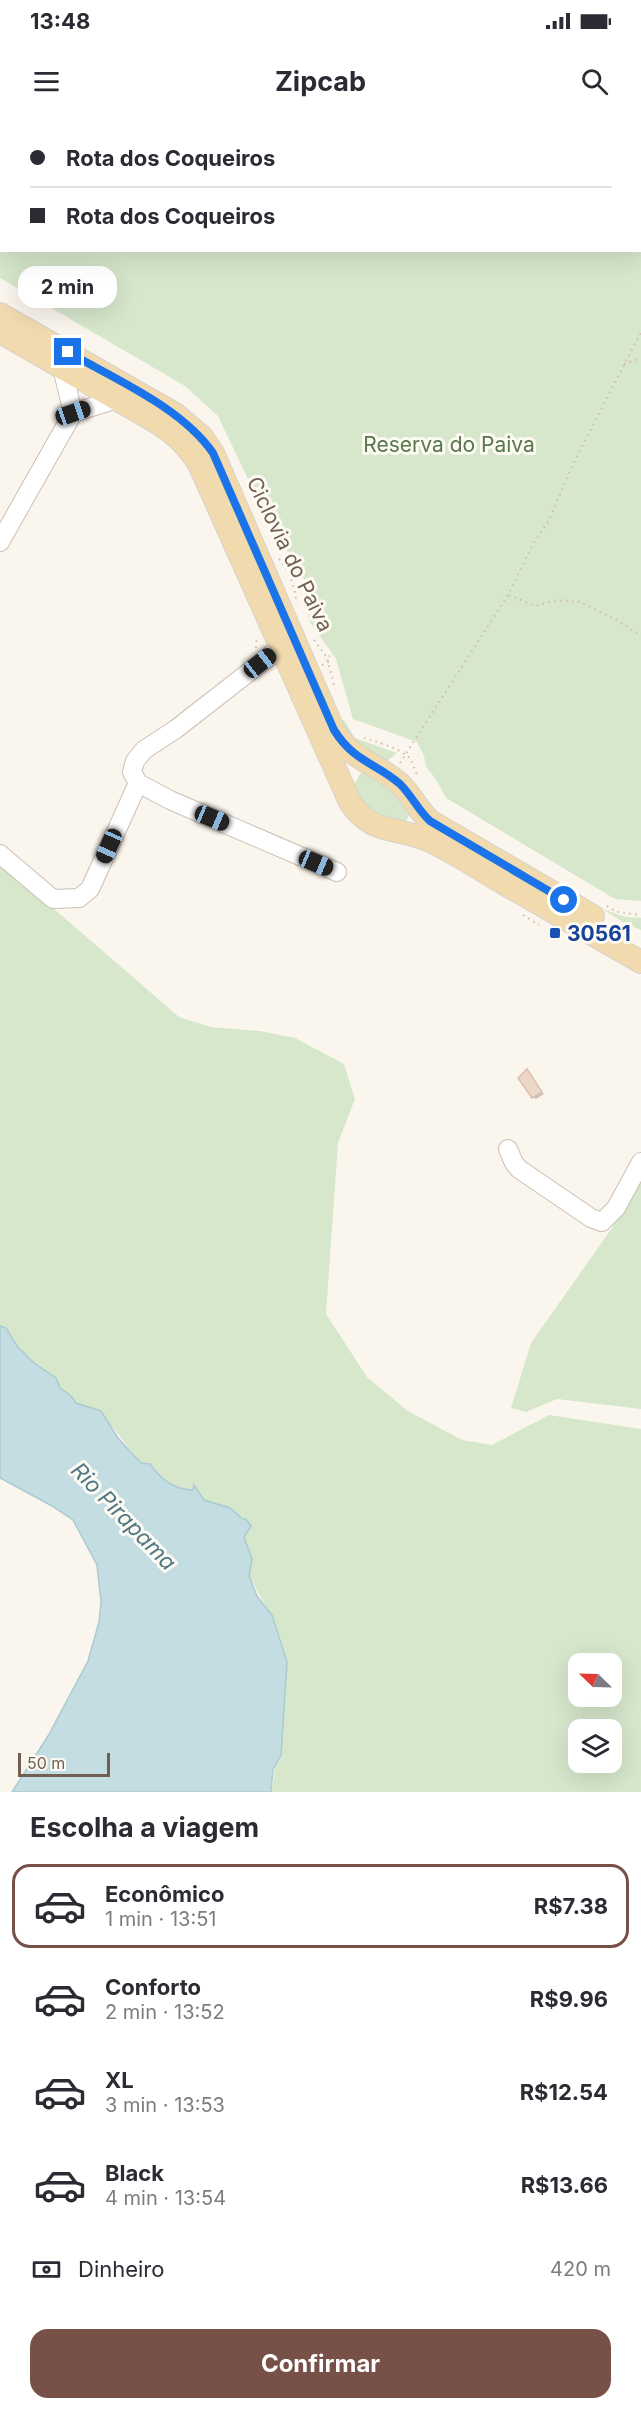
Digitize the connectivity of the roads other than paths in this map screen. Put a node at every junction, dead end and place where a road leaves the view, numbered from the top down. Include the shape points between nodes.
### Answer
1 (0, 314) edge
2 (0, 332) edge
3 (62, 368) junction
4 (117, 399) junction
5 (73, 413) junction
6 (2, 536) edge
7 (280, 648) junction
8 (368, 764) junction
9 (138, 783) junction
10 (417, 790) junction
11 (346, 793) junction
12 (399, 833) junction
13 (0, 854) edge
14 (337, 872) dead end
15 (641, 944) edge
16 (641, 962) edge
17 (508, 1149) dead end
18 (641, 1162) edge

1 - 8 main road via 175,414 202,437 213,453 334,730 348,749
2 - 3 main road
3 - 4 main road
3 - 5 street
4 - 5 street
4 - 7 main road via 172,431 193,454
5 - 6 street
7 - 9 street via 144,750 132,772
7 - 11 main road
8 - 10 main road
8 - 11 main road via 354,774
9 - 13 street via 90,889 78,898 52,899
9 - 14 street
10 - 12 main road via 411,820
10 - 15 main road via 418,810 444,830
11 - 12 main road via 358,815 370,824
12 - 16 main road via 446,849
17 - 18 street via 519,1169 602,1222 616,1208

